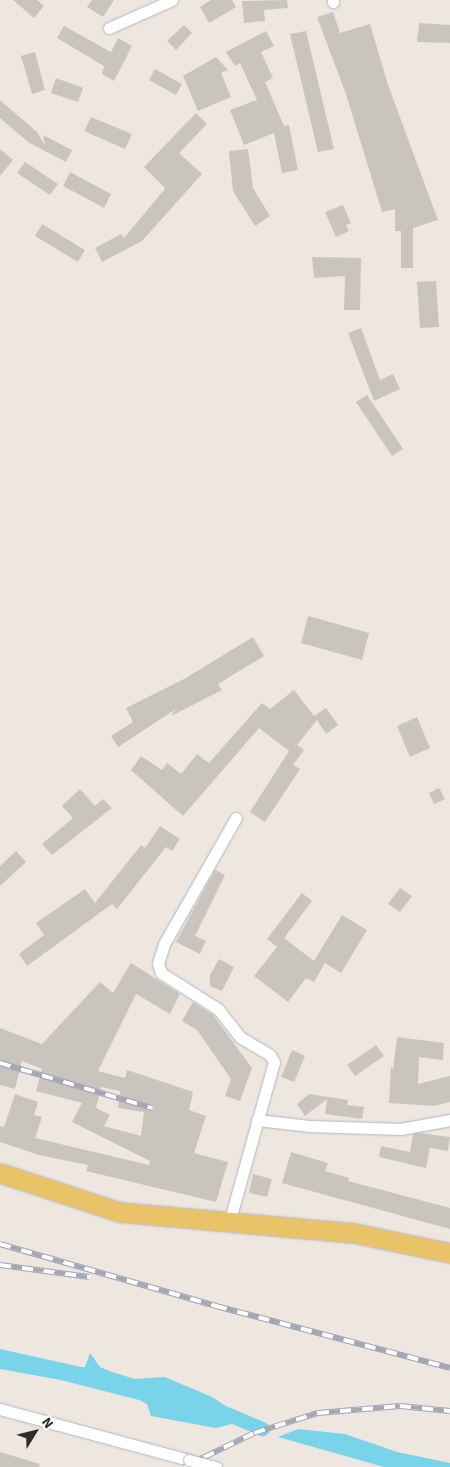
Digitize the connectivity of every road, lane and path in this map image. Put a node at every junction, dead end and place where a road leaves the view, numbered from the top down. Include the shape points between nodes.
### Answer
1 (172, 0) edge
2 (108, 28) dead end
3 (236, 818) dead end
4 (257, 1120) junction
5 (450, 1120) edge
6 (0, 1173) edge
7 (229, 1223) junction
8 (450, 1253) edge
9 (0, 1409) edge
10 (216, 1467) edge

1 - 2 street
3 - 4 street via 164,944 158,963 161,974 218,1009 240,1037 270,1055 274,1062
4 - 5 street via 310,1126 400,1129
4 - 7 street
6 - 7 main road via 119,1212
7 - 8 main road via 354,1233
9 - 10 street, bridge

